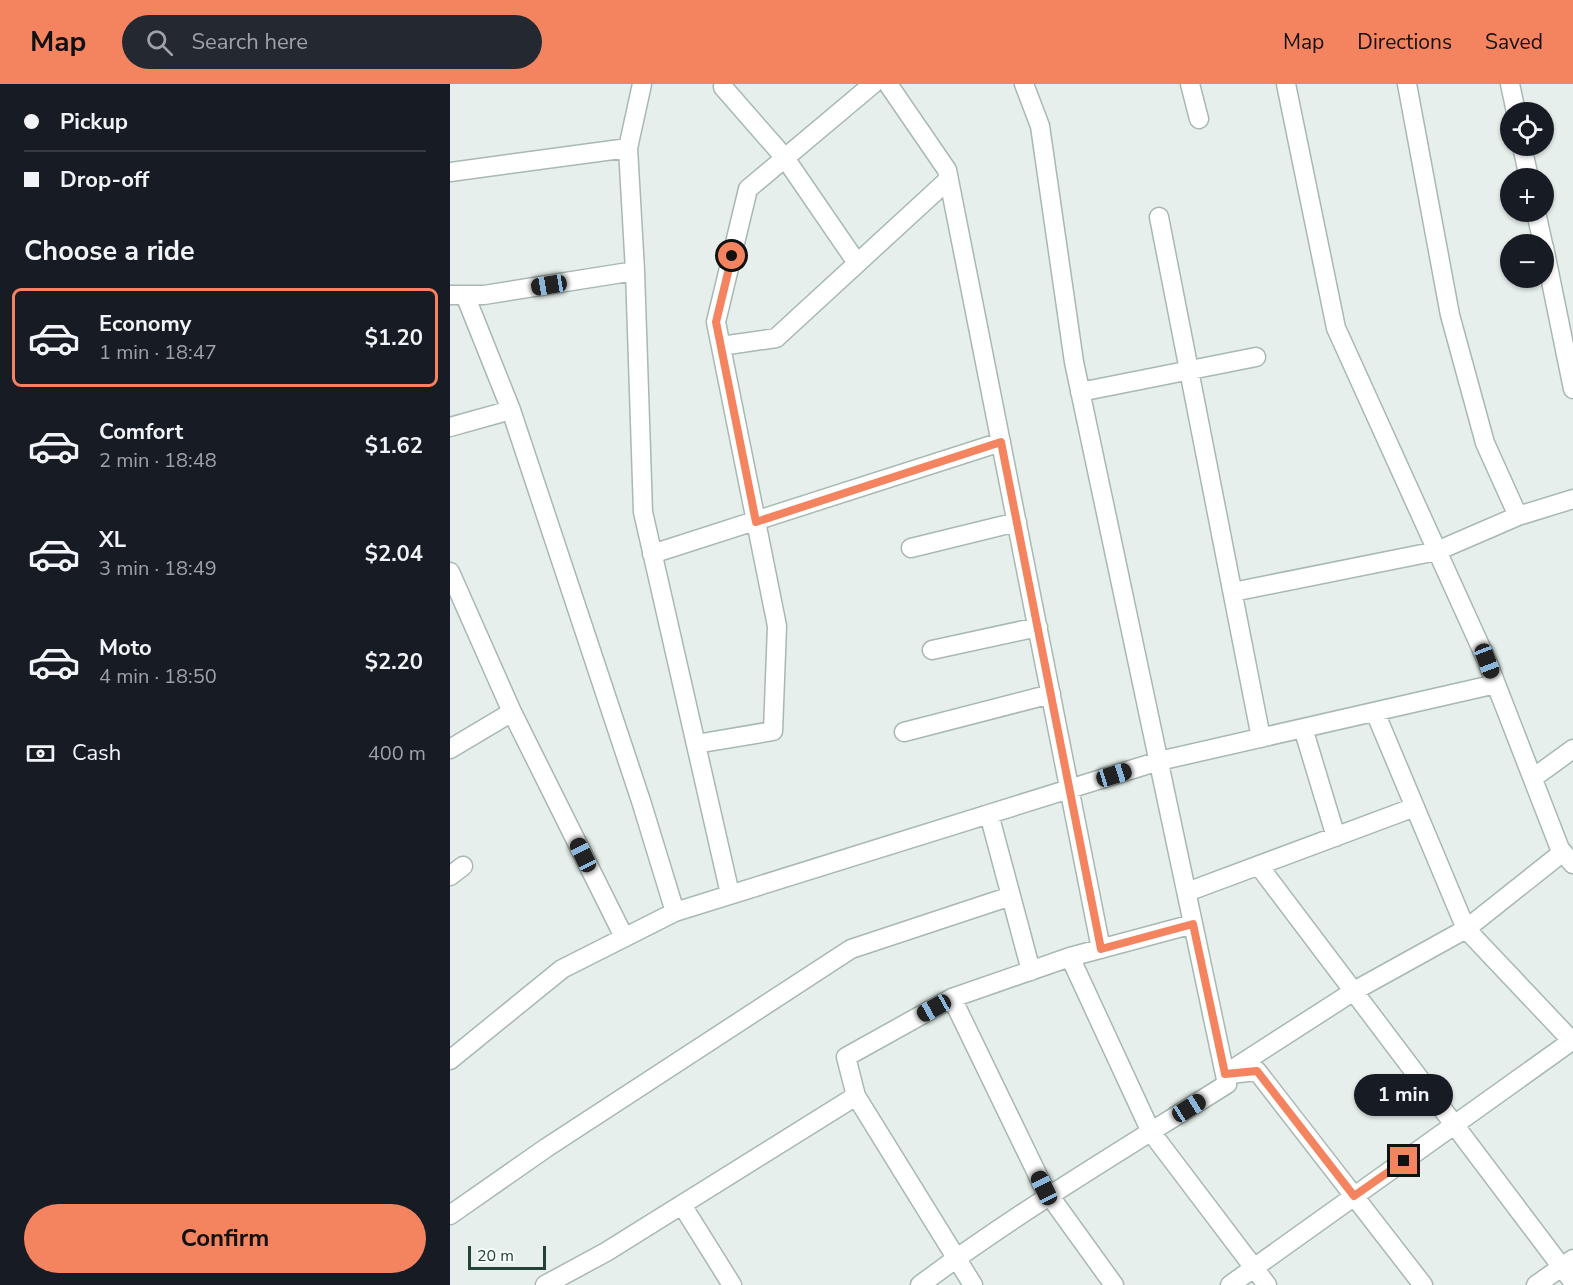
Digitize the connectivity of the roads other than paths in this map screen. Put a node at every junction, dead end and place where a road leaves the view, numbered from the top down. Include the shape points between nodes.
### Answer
1 (642, 84) edge
2 (873, 84) edge
3 (888, 84) edge
4 (1024, 84) edge
5 (1190, 84) edge
6 (1286, 84) edge
7 (1407, 84) edge
8 (1510, 84) edge
9 (722, 85) edge
10 (1514, 102) edge
11 (1199, 119) dead end
12 (628, 148) junction
13 (785, 158) junction
14 (450, 172) edge
15 (949, 179) junction
16 (1159, 217) dead end
17 (857, 263) junction
18 (635, 271) junction
19 (1552, 288) edge
20 (458, 295) edge
21 (721, 346) junction
22 (1256, 357) dead end
23 (1190, 370) junction
24 (1573, 389) edge
25 (1080, 392) junction
26 (511, 410) junction
27 (450, 427) edge
28 (1001, 442) junction
29 (1573, 499) edge
30 (1518, 516) junction
31 (756, 522) junction
32 (1017, 522) junction
33 (911, 548) dead end
34 (1437, 551) junction
35 (652, 554) junction
36 (450, 572) edge
37 (1233, 592) junction
38 (1038, 627) junction
39 (932, 650) dead end
40 (1496, 684) junction
41 (1051, 694) junction
42 (512, 712) junction
43 (1375, 712) junction
44 (1303, 728) junction
45 (904, 732) dead end
46 (1261, 738) junction
47 (696, 744) junction
48 (450, 748) edge
49 (1573, 749) edge
50 (1159, 761) junction
51 (1533, 778) junction
52 (1070, 789) junction
53 (1415, 807) junction
54 (989, 814) junction
55 (1336, 837) junction
56 (1568, 858) edge
57 (1259, 866) junction
58 (1187, 892) junction
59 (730, 894) junction
60 (1011, 896) junction
61 (675, 912) junction
62 (1193, 924) junction
63 (1466, 929) junction
64 (624, 937) junction
65 (1101, 949) junction
66 (1070, 957) junction
67 (1031, 971) junction
68 (1354, 991) junction
69 (951, 998) junction
70 (1573, 1041) edge
71 (450, 1060) edge
72 (1225, 1074) junction
73 (856, 1096) junction
74 (1454, 1125) junction
75 (1151, 1132) junction
76 (1051, 1196) junction
77 (1354, 1196) junction
78 (682, 1205) junction
79 (450, 1215) edge
80 (956, 1258) junction
81 (1567, 1263) edge
82 (1254, 1268) junction
83 (1573, 1282) edge
84 (545, 1285) edge
85 (732, 1285) edge
86 (920, 1285) edge
87 (973, 1285) edge
88 (1114, 1285) edge
89 (1230, 1285) edge
90 (1267, 1285) edge
91 (1423, 1285) edge
92 (1536, 1285) edge

1 - 12 street
2 - 13 street
3 - 15 street via 947,170
4 - 25 street via 1040,126
5 - 11 street
6 - 34 street via 1336,328
7 - 30 street via 1450,315 1485,443
8 - 10 street
9 - 13 street
12 - 14 street
12 - 18 street
13 - 17 street
13 - 21 street via 748,189 716,322
15 - 17 street
15 - 28 street
16 - 23 street
17 - 21 street via 776,338
18 - 20 street via 484,295
18 - 35 street via 643,512
19 - 24 street
20 - 26 street
21 - 31 street
22 - 23 street
23 - 25 street
23 - 37 street
25 - 50 street
26 - 27 street
26 - 61 street via 638,789
28 - 31 street
28 - 32 street
29 - 30 street
30 - 34 street
31 - 35 street
31 - 47 street via 777,626 772,731
32 - 33 street
32 - 38 street
34 - 37 street
34 - 40 street
35 - 47 street
36 - 42 street
37 - 46 street
38 - 39 street
38 - 41 street
40 - 43 street
40 - 51 street
41 - 45 street
41 - 52 street
42 - 48 street
42 - 64 street
43 - 44 street
43 - 53 street
44 - 46 street
44 - 55 street
46 - 50 street
47 - 59 street
49 - 51 street
50 - 52 street
50 - 58 street
51 - 56 street
52 - 54 street
52 - 65 street
53 - 55 street
53 - 63 street
54 - 59 street
54 - 60 street
55 - 57 street
56 - 63 street
57 - 58 street
57 - 68 street
58 - 62 street
59 - 61 street
60 - 67 street
60 - 79 street via 851,949
61 - 64 street
62 - 65 street
62 - 72 street
63 - 68 street
63 - 70 street
64 - 71 street via 562,969
65 - 66 street
66 - 67 street
66 - 75 street
67 - 69 street
68 - 72 street
68 - 74 street
69 - 73 street via 846,1057
69 - 76 street
70 - 74 street
72 - 75 street via 1227,1084
72 - 77 street via 1257,1071
73 - 78 street
73 - 80 street
74 - 77 street
74 - 81 street
75 - 76 street
75 - 82 street
76 - 80 street
76 - 88 street
77 - 82 street
77 - 91 street
78 - 84 street
78 - 85 street
80 - 86 street
80 - 87 street
81 - 83 street
81 - 92 street
82 - 89 street
82 - 90 street

